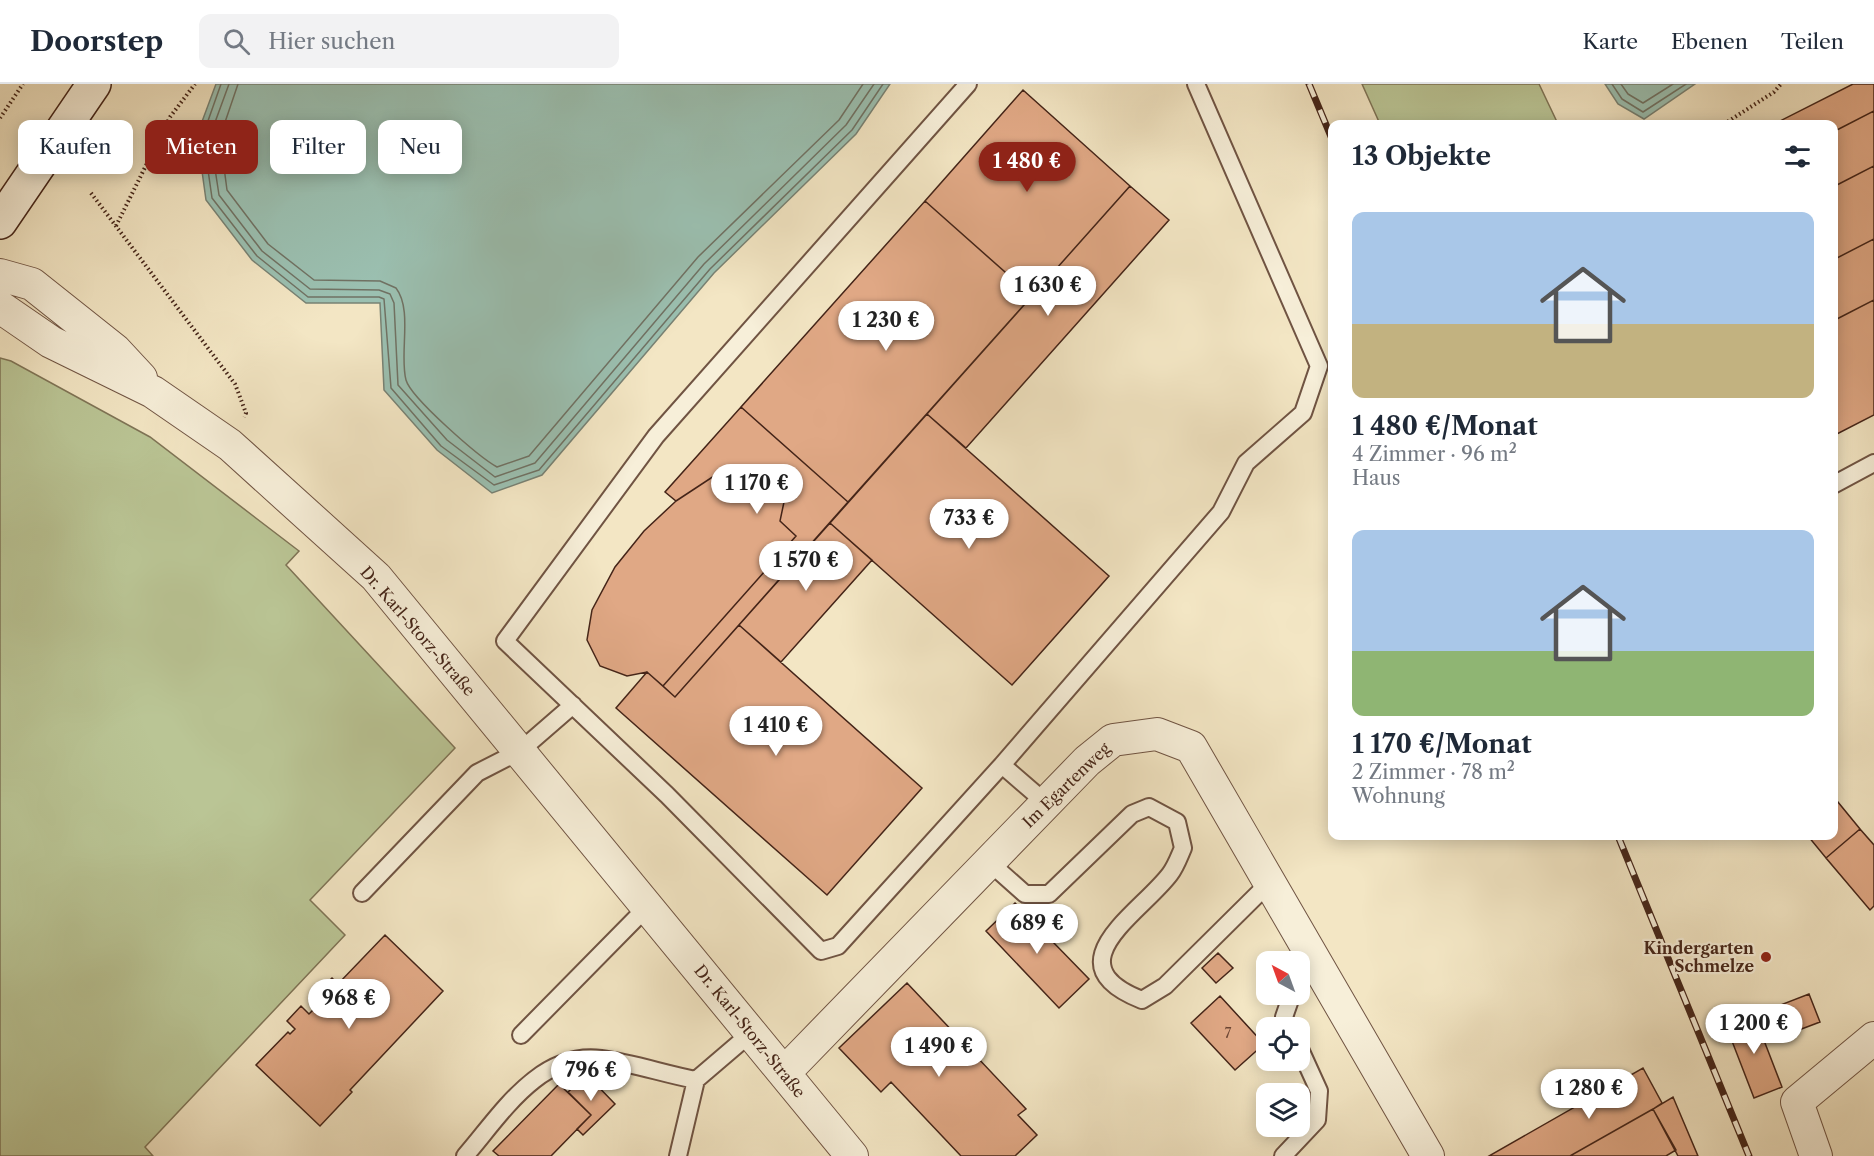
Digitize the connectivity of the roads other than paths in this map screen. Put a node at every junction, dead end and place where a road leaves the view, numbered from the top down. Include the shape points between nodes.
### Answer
1 (94, 84) edge
2 (968, 84) edge
3 (1196, 84) edge
4 (0, 222) edge
5 (0, 275) edge
6 (0, 307) edge
7 (153, 392) junction
8 (1874, 463) edge
9 (1838, 482) edge
10 (573, 705) junction
11 (520, 752) junction
12 (1002, 765) junction
13 (1046, 803) junction
14 (989, 862) junction
15 (1270, 882) junction
16 (362, 892) dead end
17 (647, 907) junction
18 (1300, 951) edge
19 (1310, 973) edge
20 (751, 1033) junction
21 (521, 1035) dead end
22 (1874, 1038) edge
23 (1310, 1071) edge
24 (784, 1073) junction
25 (696, 1080) junction
26 (465, 1156) edge
27 (678, 1156) edge
28 (852, 1156) edge
29 (1283, 1156) edge
30 (1428, 1156) edge
31 (1816, 1156) edge

1 - 4 street
2 - 10 lane via 656,436 505,641
3 - 12 lane via 1319,366 1303,413 1246,463 1221,512
5 - 7 street, Dr. Karl-Storz-Straße via 32,284 115,350
6 - 7 street, Dr. Karl-Storz-Straße via 51,342
7 - 11 street, Dr. Karl-Storz-Straße via 230,445 376,577
8 - 9 lane
10 - 11 lane
10 - 12 lane via 821,951 838,946
11 - 16 lane via 477,773
11 - 17 street, Dr. Karl-Storz-Straße
12 - 13 lane
13 - 14 street, Im Egartenweg
13 - 15 street, Im Egartenweg via 1113,740 1157,734 1191,747
14 - 15 lane via 1025,894 1049,894 1132,813 1149,807 1177,822 1183,849 1171,873 1114,931 1102,953 1105,972 1120,992 1142,1000 1164,986
14 - 24 street, Im Egartenweg
15 - 18 street, Im Egartenweg
17 - 20 street, Dr. Karl-Storz-Straße
17 - 21 lane
19 - 30 street, Im Egartenweg
20 - 24 street, Dr. Karl-Storz-Straße
20 - 25 lane
22 - 31 street via 1797,1102
23 - 29 lane via 1319,1091 1317,1120
24 - 28 street, Dr. Karl-Storz-Straße
25 - 26 lane via 600,1059 564,1062 531,1081
25 - 27 lane

